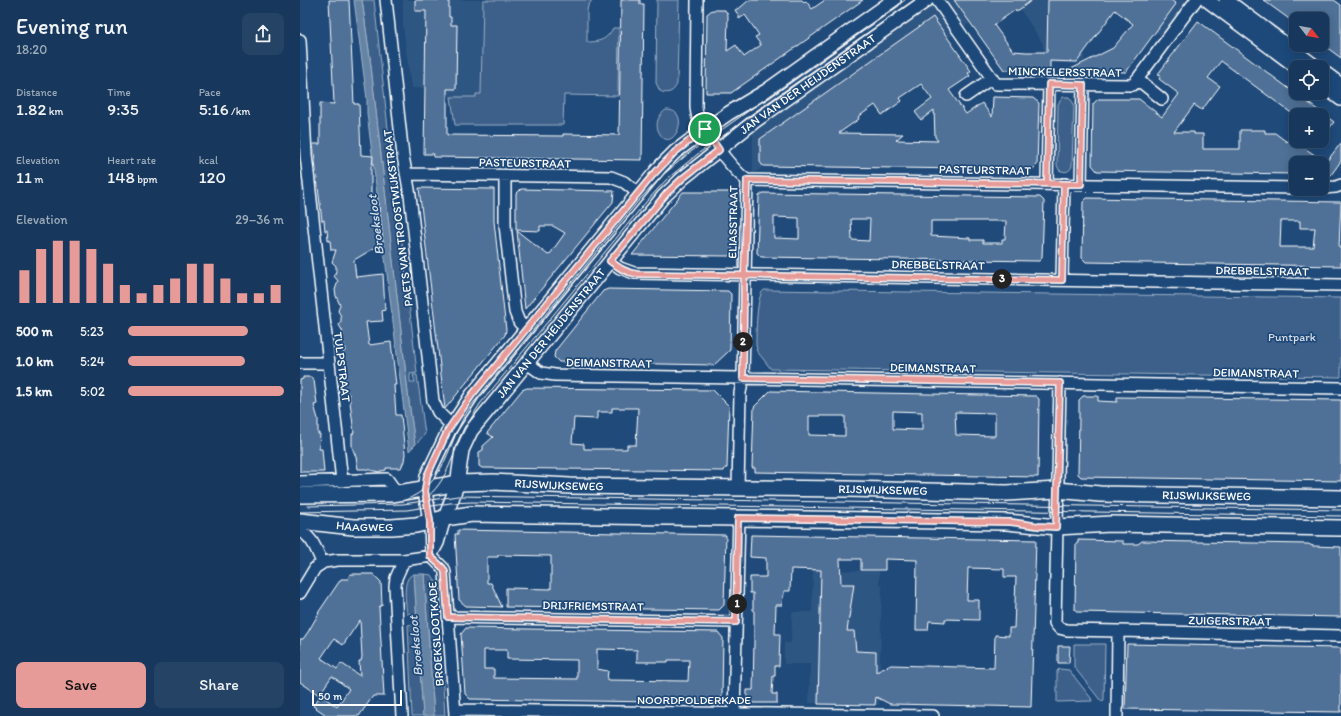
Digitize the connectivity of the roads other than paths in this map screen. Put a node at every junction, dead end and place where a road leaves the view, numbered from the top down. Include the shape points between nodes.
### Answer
1 (386, 0) edge
2 (697, 0) edge
3 (894, 0) edge
4 (926, 0) edge
5 (937, 0) edge
6 (1207, 0) edge
7 (1226, 0) edge
8 (1194, 3) edge
9 (300, 40) edge
10 (1307, 60) edge
11 (1289, 61) edge
12 (1329, 76) edge
13 (992, 78) junction
14 (1137, 79) junction
15 (1049, 84) junction
16 (1083, 85) junction
17 (1341, 85) edge
18 (1329, 90) edge
19 (966, 96) dead end
20 (1162, 98) dead end
21 (1341, 99) edge
22 (705, 129) junction
23 (719, 150) junction
24 (303, 156) edge
25 (406, 174) junction
26 (505, 176) junction
27 (747, 180) junction
28 (1047, 183) junction
29 (1064, 184) junction
30 (1081, 184) junction
31 (1341, 185) edge
32 (1289, 188) edge
33 (1329, 188) edge
34 (638, 193) junction
35 (610, 261) junction
36 (745, 275) junction
37 (1062, 280) junction
38 (1341, 285) edge
39 (526, 330) junction
40 (300, 363) edge
41 (328, 363) junction
42 (527, 363) junction
43 (743, 378) junction
44 (1060, 383) junction
45 (1341, 388) edge
46 (451, 426) junction
47 (342, 481) junction
48 (300, 482) edge
49 (738, 483) junction
50 (457, 484) junction
51 (425, 489) junction
52 (1057, 490) junction
53 (397, 493) junction
54 (300, 495) edge
55 (1341, 498) edge
56 (445, 518) junction
57 (738, 518) junction
58 (300, 521) edge
59 (430, 521) junction
60 (1056, 527) junction
61 (1341, 528) edge
62 (300, 532) edge
63 (430, 556) junction
64 (404, 560) junction
65 (322, 562) junction
66 (300, 593) edge
67 (448, 617) junction
68 (736, 622) junction
69 (1118, 631) junction
70 (1341, 636) edge
71 (455, 713) edge
72 (734, 713) junction
73 (402, 716) edge
74 (932, 716) edge
75 (1117, 716) edge

1 - 25 street, PAETS VAN TROOSTWIJKSTRAAT
2 - 22 street, ELIASSTRAAT via 696,106 698,118
3 - 22 street, JAN VAN DER HEIJDENSTRAAT via 766,91
4 - 23 street, JAN VAN DER HEIJDENSTRAAT via 755,121
5 - 13 street, MINCKELERSSTRAAT
6 - 11 street
7 - 10 street
8 - 14 street, MINCKELERSSTRAAT
9 - 24 street, TULPSTRAAT
12 - 17 street
13 - 15 street, MINCKELERSSTRAAT via 996,84
13 - 19 street, MINCKELERSSTRAAT
14 - 16 street, MINCKELERSSTRAAT via 1132,86
14 - 20 street, MINCKELERSSTRAAT
15 - 16 street, MINCKELERSSTRAAT
15 - 28 street
16 - 30 street
18 - 21 street
22 - 23 street, ELIASSTRAAT
22 - 34 street, JAN VAN DER HEIJDENSTRAAT via 665,161
23 - 27 street, ELIASSTRAAT
23 - 35 street, JAN VAN DER HEIJDENSTRAAT via 667,193
24 - 41 street, TULPSTRAAT
25 - 26 street, PASTEURSTRAAT
25 - 46 street, PAETS VAN TROOSTWIJKSTRAAT via 433,401 438,412
26 - 34 street, PASTEURSTRAAT via 611,177 624,182
26 - 39 street via 505,225 515,313
27 - 28 street, PASTEURSTRAAT
27 - 36 street, ELIASSTRAAT
28 - 29 street, PASTEURSTRAAT
29 - 30 street, PASTEURSTRAAT
29 - 37 street
30 - 32 street, PASTEURSTRAAT
31 - 33 street
34 - 39 street, JAN VAN DER HEIJDENSTRAAT
35 - 36 street, DREBBELSTRAAT via 634,273
35 - 42 street, JAN VAN DER HEIJDENSTRAAT
36 - 37 street, DREBBELSTRAAT
36 - 43 street, ELIASSTRAAT
37 - 38 street, DREBBELSTRAAT
39 - 46 street, JAN VAN DER HEIJDENSTRAAT via 472,395
40 - 41 street
41 - 47 street, TULPSTRAAT
42 - 43 street, DEIMANSTRAAT via 542,373 553,375
42 - 50 street, JAN VAN DER HEIJDENSTRAAT via 467,438 460,457
43 - 44 street, DEIMANSTRAAT
43 - 49 street, ELIASSTRAAT via 740,390
44 - 45 street, DEIMANSTRAAT
44 - 52 street
46 - 51 street, JAN VAN DER HEIJDENSTRAAT via 429,471
47 - 48 street
47 - 53 street via 387,479
49 - 50 main road, RIJSWIJKSEWEG via 570,486 493,482
49 - 52 main road, RIJSWIJKSEWEG via 1007,493
50 - 51 main road, RIJSWIJKSEWEG
50 - 56 street, JAN VAN DER HEIJDENSTRAAT
51 - 53 main road
51 - 59 street, JAN VAN DER HEIJDENSTRAAT
52 - 55 main road, RIJSWIJKSEWEG via 1100,494
52 - 60 street
53 - 54 main road
56 - 57 main road via 478,514
56 - 59 main road
56 - 63 street via 438,543
57 - 60 main road via 1011,522
57 - 68 street
58 - 59 main road, HAAGWEG via 353,527 407,526
59 - 63 street
60 - 61 main road via 1112,524
60 - 69 street, ZUIGERSTRAAT via 1056,625 1066,630
62 - 65 street via 309,537
63 - 64 street
63 - 67 street, BROEKSLOOTKADE via 445,572
64 - 65 street
64 - 73 street via 395,586
65 - 66 street via 315,568
67 - 68 street, DRIJFRIEMSTRAAT
67 - 71 street, BROEKSLOOTKADE
68 - 72 street
69 - 70 street, ZUIGERSTRAAT
69 - 75 street
71 - 72 street, NOORDPOLDERKADE
72 - 74 street, NOORDPOLDERKADE

